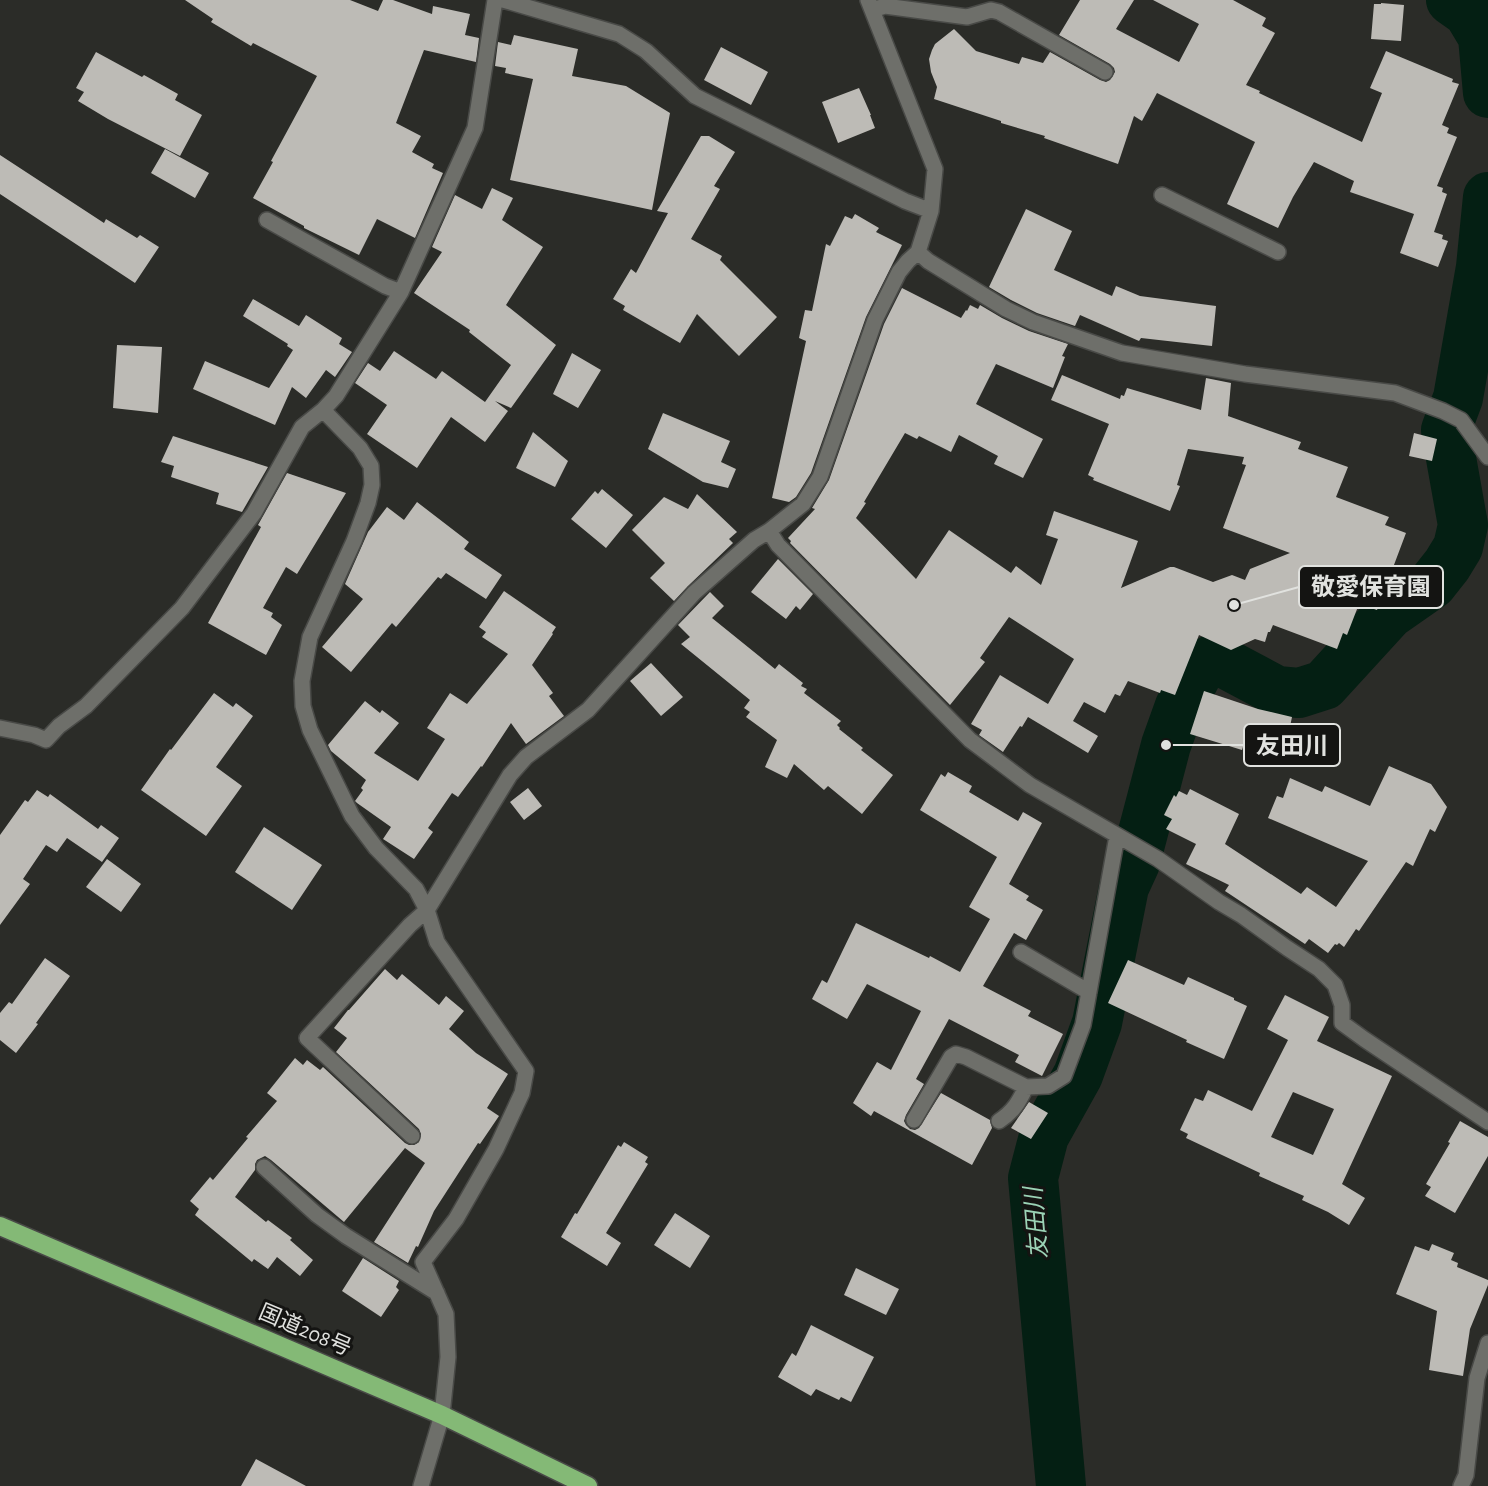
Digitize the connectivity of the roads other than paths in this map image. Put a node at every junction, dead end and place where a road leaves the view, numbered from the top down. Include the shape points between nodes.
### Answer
1 (495, 0) edge
2 (503, 0) edge
3 (870, 5) edge
4 (1105, 72) dead end
5 (1162, 195) dead end
6 (931, 211) junction
7 (267, 220) dead end
8 (918, 252) junction
9 (1278, 252) dead end
10 (401, 292) junction
11 (323, 410) junction
12 (1488, 457) edge
13 (770, 531) junction
14 (0, 728) edge
15 (1122, 838) junction
16 (427, 910) junction
17 (1021, 952) dead end
18 (1089, 992) junction
19 (1026, 1087) junction
20 (914, 1120) dead end
21 (999, 1121) dead end
22 (1488, 1122) edge
23 (412, 1136) dead end
24 (264, 1167) dead end
25 (0, 1226) edge
26 (437, 1293) junction
27 (1488, 1343) edge
28 (442, 1415) junction
29 (421, 1486) edge
30 (588, 1486) edge
31 (1461, 1486) edge

1 - 10 street via 475,128
2 - 6 street via 619,34 646,51 695,96
3 - 4 street via 967,17 991,10 999,12
3 - 6 street via 935,169
5 - 9 street
6 - 8 street
7 - 10 street
8 - 12 street via 1015,314 1122,353 1395,393 1461,420
8 - 13 street via 899,272 875,320 820,477 803,504
10 - 11 street via 336,396
11 - 14 street via 302,427 254,513 182,608 86,706 46,740
11 - 16 street via 360,448 371,466 372,485 354,541 310,637 302,681 303,706 310,730 352,816 376,848 416,889
13 - 15 street via 778,545 970,740 1030,785
13 - 16 street via 754,540 694,593 588,710 526,757 510,775
15 - 18 street
15 - 22 street via 1319,969 1335,985 1342,1005 1342,1023
16 - 23 street via 307,1038
16 - 26 street via 437,942 526,1071 522,1093 496,1149 456,1219 423,1262
17 - 18 street
18 - 19 street via 1083,1025 1064,1076 1048,1086
19 - 20 street via 956,1054
19 - 21 street via 1010,1114
24 - 26 street via 316,1215
25 - 28 highway, 国道208号
26 - 28 street via 446,1314 448,1357
27 - 31 street via 1477,1378 1466,1475
28 - 29 street
28 - 30 highway, 国道208号

